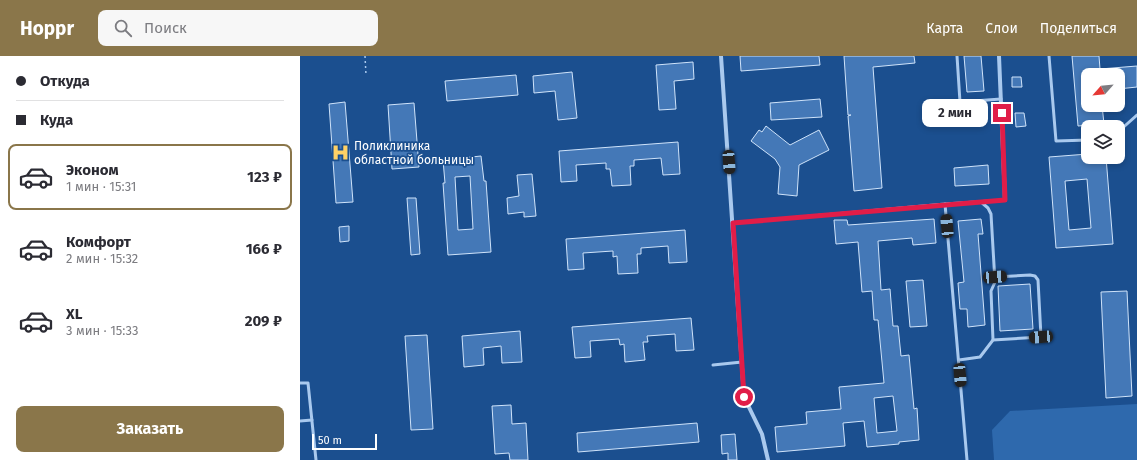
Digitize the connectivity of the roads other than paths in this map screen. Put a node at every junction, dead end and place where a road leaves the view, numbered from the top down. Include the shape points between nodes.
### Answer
1 (722, 56) edge
2 (957, 56) edge
3 (999, 56) edge
4 (1049, 56) edge
5 (1001, 99) junction
6 (1137, 115) edge
7 (1125, 126) edge
8 (1081, 140) edge
9 (1005, 200) joint
10 (981, 202) junction
11 (945, 204) junction
12 (733, 223) junction
13 (995, 277) junction
14 (993, 340) junction
15 (959, 360) junction
16 (742, 362) junction
17 (713, 365) dead end
18 (300, 383) edge
19 (312, 420) junction
20 (300, 422) edge
21 (316, 460) edge
22 (768, 460) edge
23 (967, 460) edge

1 - 12 street
2 - 5 lane via 960,102
3 - 5 street
4 - 8 lane via 1056,141
5 - 9 street
6 - 7 lane
9 - 10 lane
10 - 11 lane
10 - 13 lane via 991,214
11 - 12 lane
11 - 15 lane
12 - 16 street
13 - 14 lane via 990,290
13 - 14 lane via 1030,274 1035,276 1038,280 1041,337
14 - 15 lane via 980,357
15 - 23 lane
16 - 17 lane
16 - 22 street via 744,397 762,434
18 - 19 lane via 308,383
19 - 20 lane
19 - 21 lane

